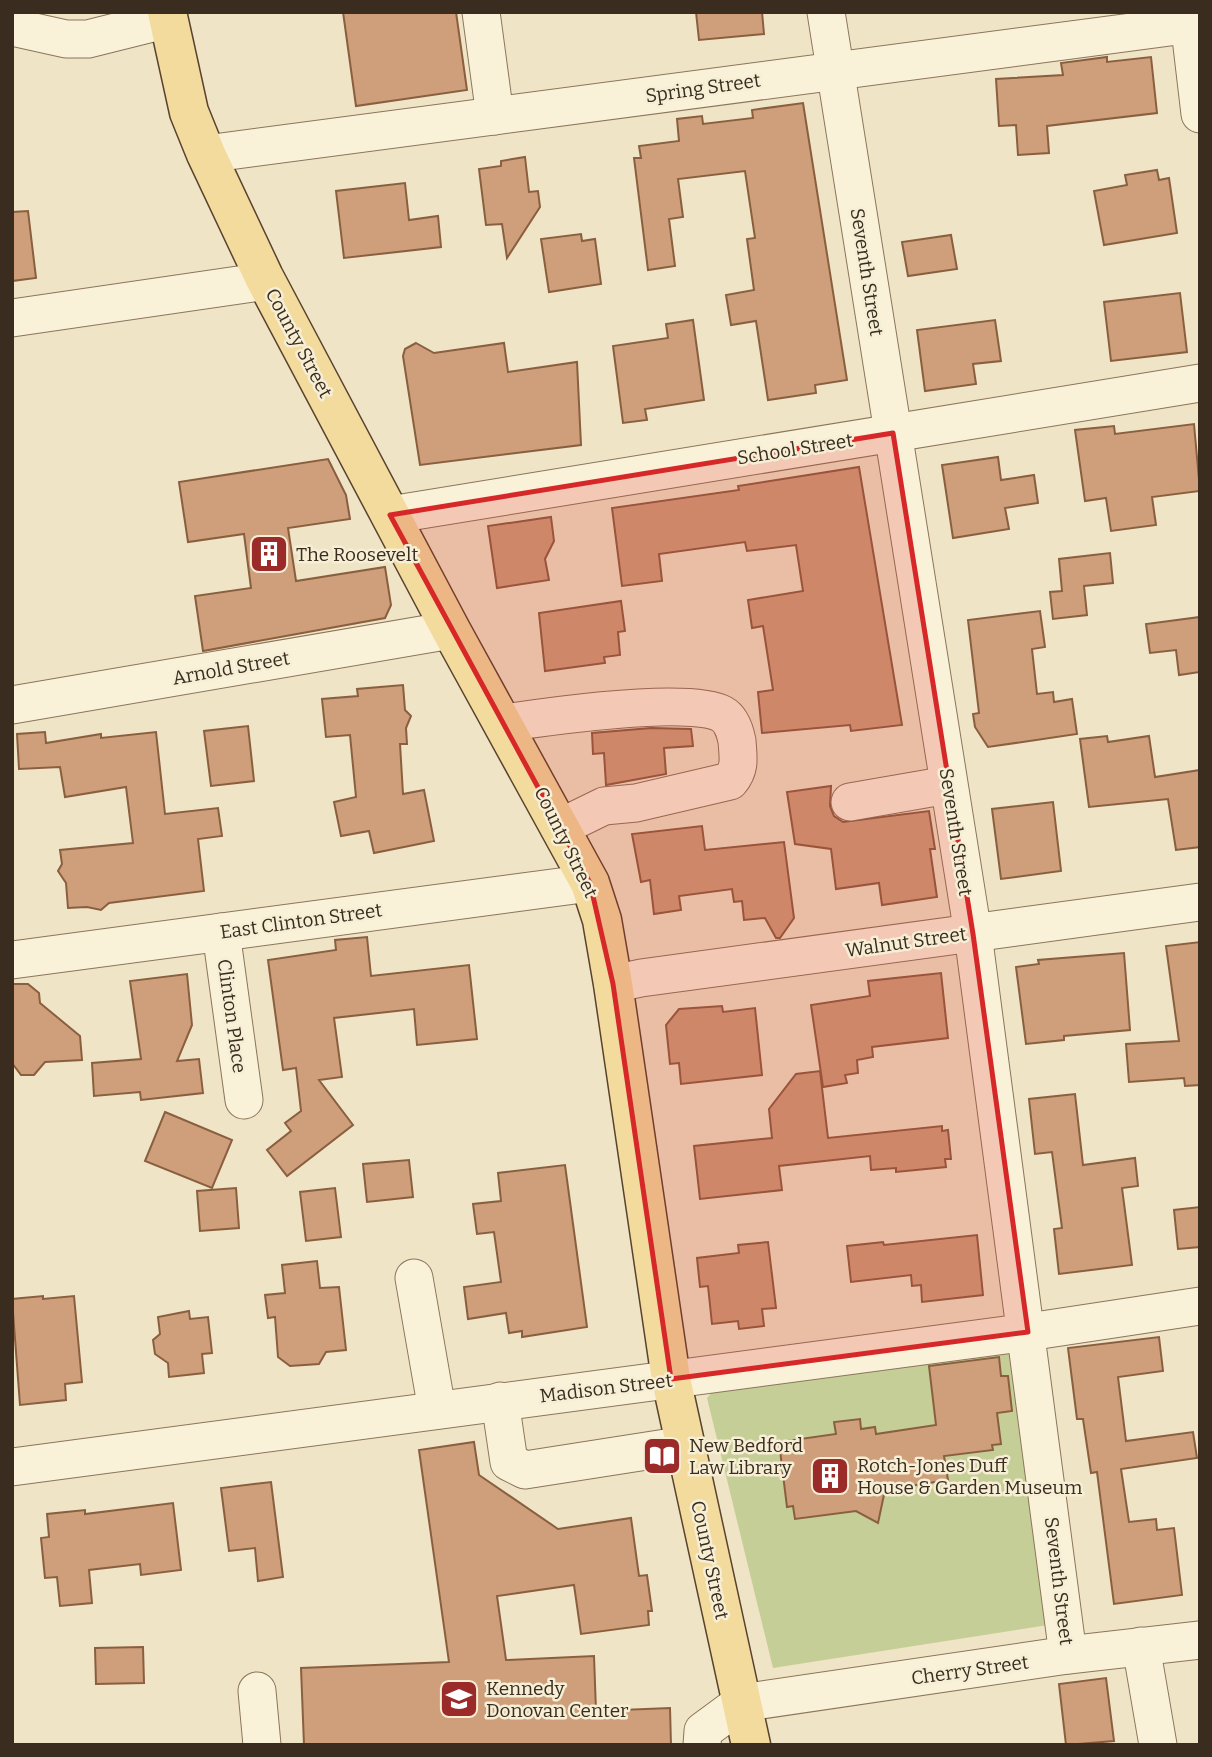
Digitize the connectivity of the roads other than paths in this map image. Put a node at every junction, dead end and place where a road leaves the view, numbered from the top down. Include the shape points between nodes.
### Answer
1 (481, 12) edge
2 (826, 12) edge
3 (168, 16) edge
4 (1192, 20) edge
5 (12, 27) edge
6 (834, 71) junction
7 (1200, 114) edge
8 (495, 116) junction
9 (206, 154) junction
10 (267, 281) junction
11 (12, 318) edge
12 (1200, 383) edge
13 (893, 433) junction
14 (390, 515) junction
15 (450, 630) junction
16 (12, 705) edge
17 (504, 723) junction
18 (948, 785) junction
19 (849, 802) dead end
20 (561, 827) junction
21 (590, 883) junction
22 (1200, 902) edge
23 (221, 932) junction
24 (973, 934) junction
25 (12, 960) edge
26 (613, 984) junction
27 (244, 1100) dead end
28 (414, 1278) dead end
29 (1200, 1306) edge
30 (1028, 1332) junction
31 (671, 1379) junction
32 (500, 1401) junction
33 (437, 1410) junction
34 (685, 1445) junction
35 (12, 1467) edge
36 (1200, 1640) edge
37 (1142, 1646) junction
38 (1068, 1655) junction
39 (257, 1691) dead end
40 (741, 1703) junction
41 (262, 1745) edge
42 (702, 1745) edge
43 (751, 1745) edge
44 (1157, 1745) edge

1 - 8 street
2 - 6 street, Seventh Street
3 - 5 street via 88,39
3 - 9 main road, County Street via 190,112
4 - 6 street, Spring Street
4 - 7 street
6 - 8 street, Spring Street
6 - 13 street, Seventh Street
8 - 9 street, Spring Street
9 - 10 main road, County Street
10 - 11 street
10 - 14 main road, County Street
12 - 13 street, School Street
13 - 14 street, School Street
13 - 18 street, Seventh Street
14 - 15 main road, County Street
15 - 16 street, Arnold Street
15 - 17 main road, County Street
17 - 20 main road, County Street
17 - 20 street via 571,713 700,708 723,714 732,725 739,766 730,781 604,806
18 - 19 street
18 - 24 street, Seventh Street
20 - 21 main road, County Street
21 - 23 street, East Clinton Street
21 - 26 main road, County Street
22 - 24 street, Walnut Street
23 - 25 street, East Clinton Street
23 - 27 street, Clinton Place
24 - 26 street, Walnut Street
24 - 30 street, Seventh Street
26 - 31 main road, County Street
28 - 33 street
29 - 30 street, Madison Street
30 - 31 street, Madison Street
30 - 38 street, Seventh Street
31 - 32 street, Madison Street
31 - 34 main road, County Street
32 - 33 street, Madison Street
32 - 34 street via 509,1462 525,1470
33 - 35 street, Madison Street
34 - 40 main road, County Street
36 - 37 street, Cherry Street
37 - 38 street, Cherry Street
37 - 44 street
38 - 40 street, Cherry Street
39 - 41 street
40 - 42 street via 703,1731
40 - 43 main road, County Street

